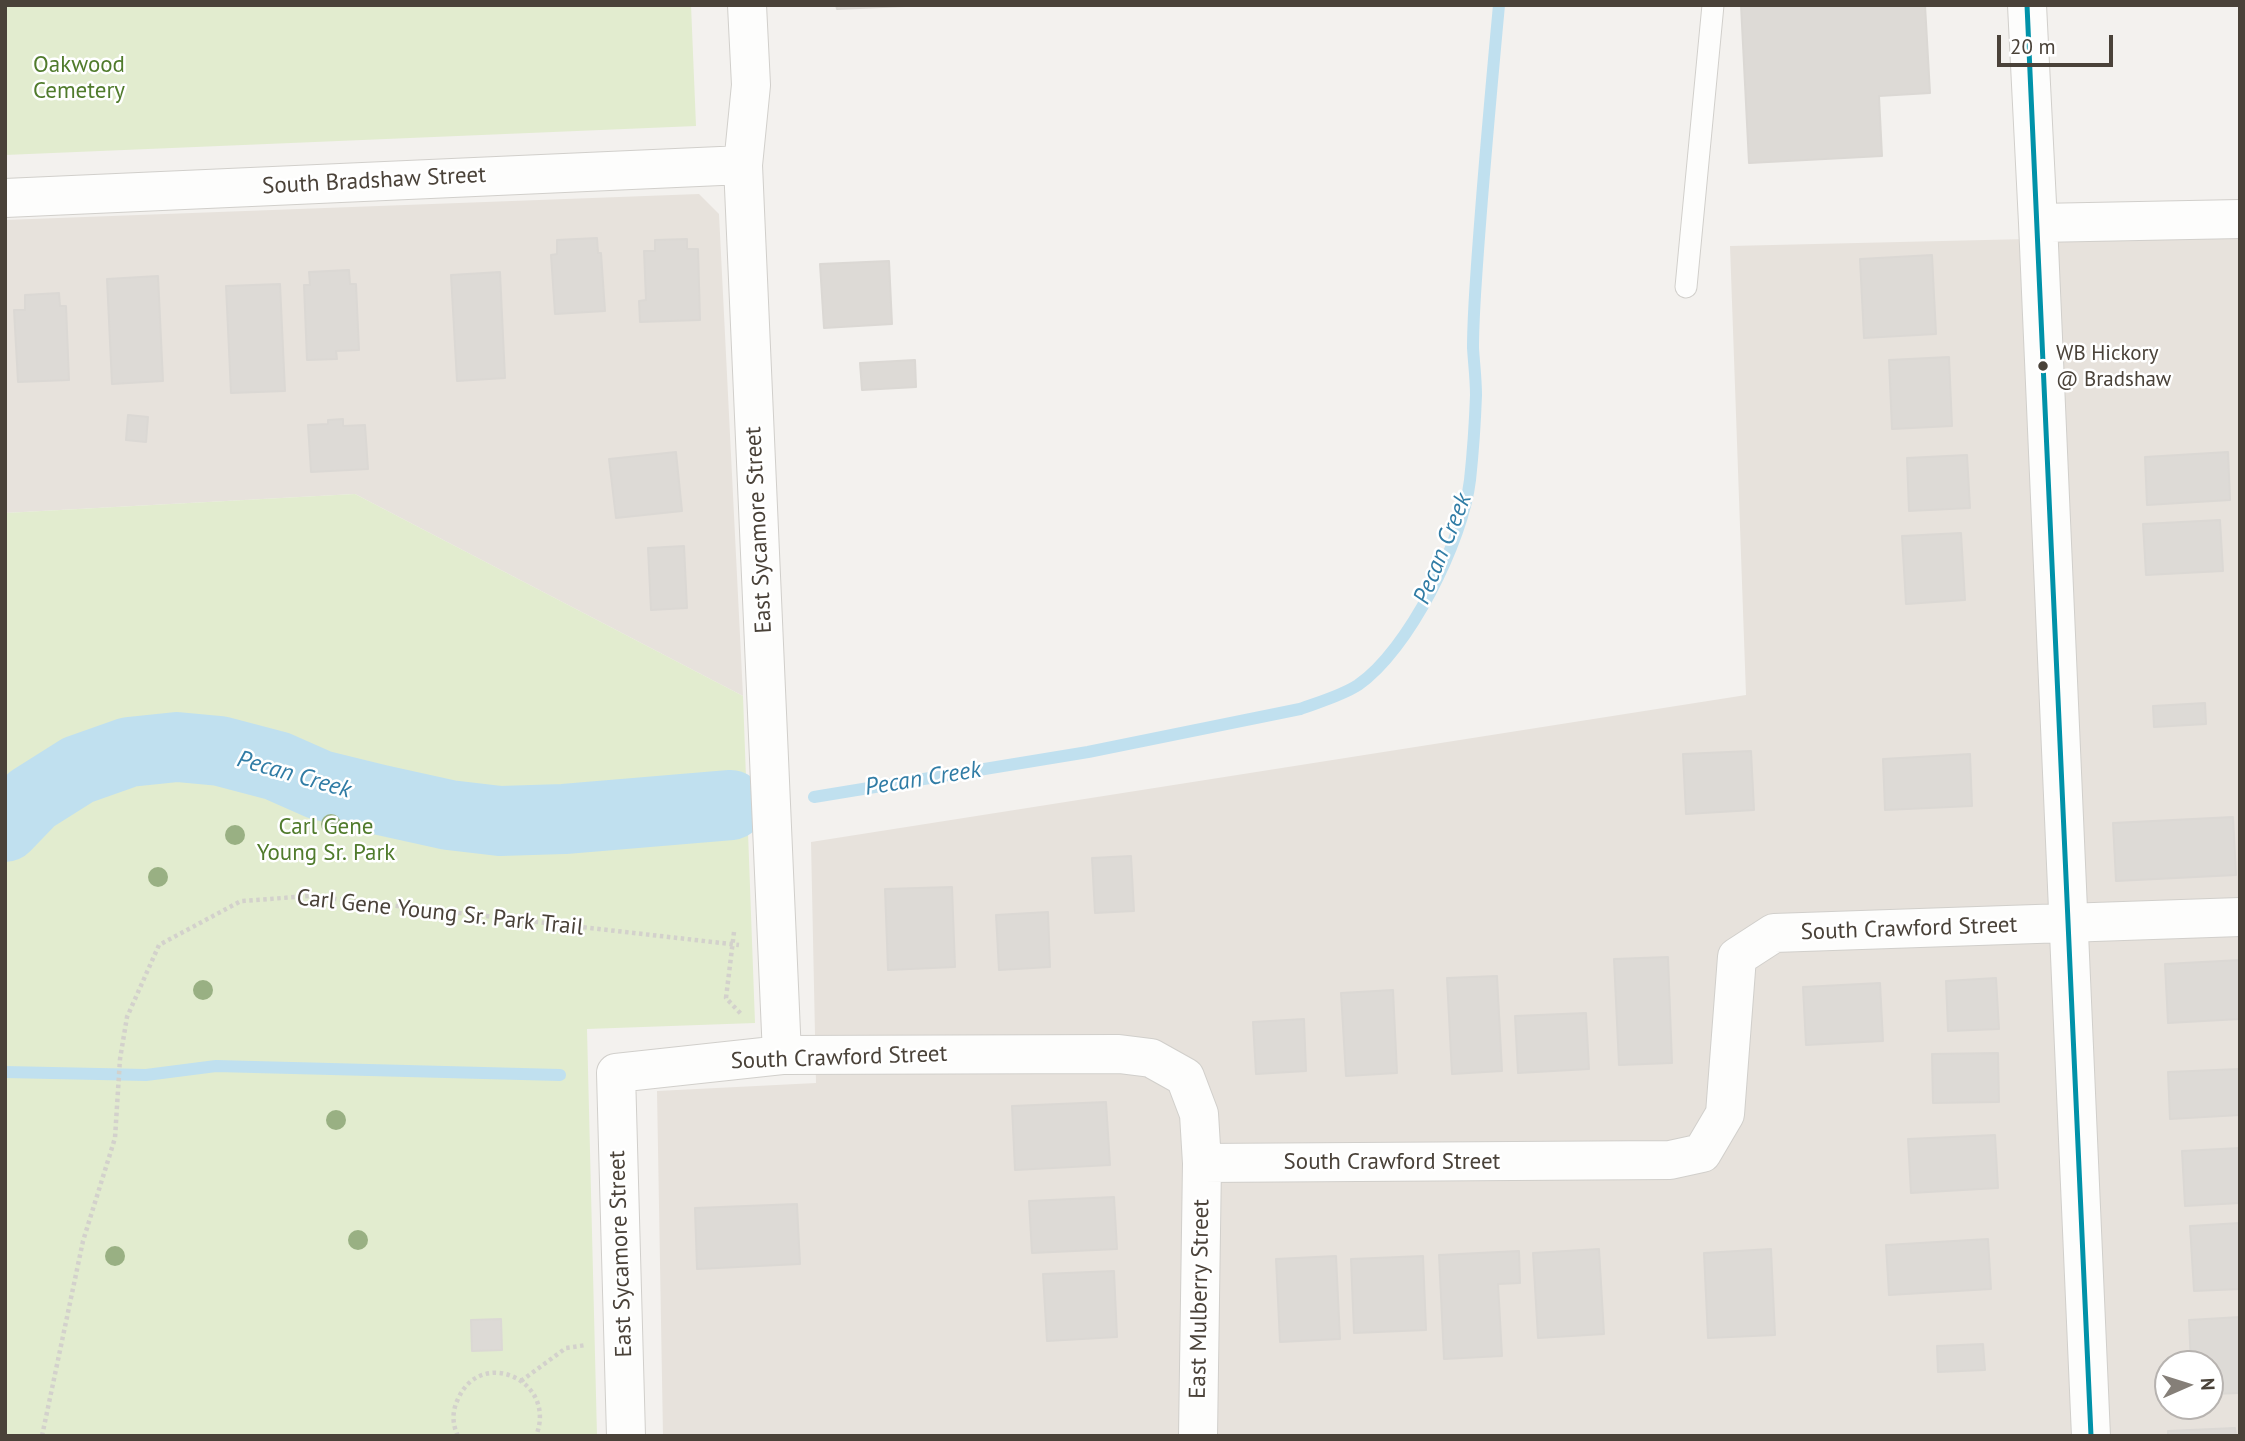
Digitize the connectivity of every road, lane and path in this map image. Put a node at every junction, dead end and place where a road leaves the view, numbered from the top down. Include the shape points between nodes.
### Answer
1 (747, 5) edge
2 (1713, 5) edge
3 (2027, 5) edge
4 (743, 165) junction
5 (5, 198) edge
6 (2240, 219) edge
7 (2038, 223) junction
8 (1686, 288) dead end
9 (2240, 917) edge
10 (2069, 923) junction
11 (734, 944) junction
12 (777, 949) junction
13 (765, 1057) junction
14 (616, 1073) joint
15 (1202, 1163) junction
16 (624, 1346) junction
17 (521, 1381) junction
18 (42, 1436) edge
19 (458, 1436) edge
20 (536, 1436) edge
21 (626, 1436) edge
22 (1198, 1436) edge
23 (2091, 1436) edge

1 - 4 street, East Sycamore Street via 751,85
2 - 8 lane
3 - 7 street
4 - 5 street, South Bradshaw Street
4 - 12 street, East Sycamore Street
6 - 7 street
7 - 10 street
9 - 10 street
10 - 15 street, South Crawford Street via 1774,933 1764,939 1737,957 1725,1114 1702,1153 1670,1160
10 - 23 street
11 - 12 path, Carl Gene Young Sr. Park Trail
11 - 13 path via 726,998 746,1019
11 - 18 path, Carl Gene Young Sr. Park Trail via 310,896 241,901 159,945 127,1017 115,1138 83,1241
12 - 13 street, East Sycamore Street
13 - 14 street, South Crawford Street
13 - 15 street, South Crawford Street via 1119,1054 1152,1058 1185,1077 1199,1114
14 - 16 street, East Sycamore Street
15 - 22 street, East Mulberry Street
16 - 17 path via 566,1348
16 - 21 street, East Sycamore Street
17 - 19 path via 500,1372 471,1381 455,1404
17 - 20 path via 536,1396 540,1426

